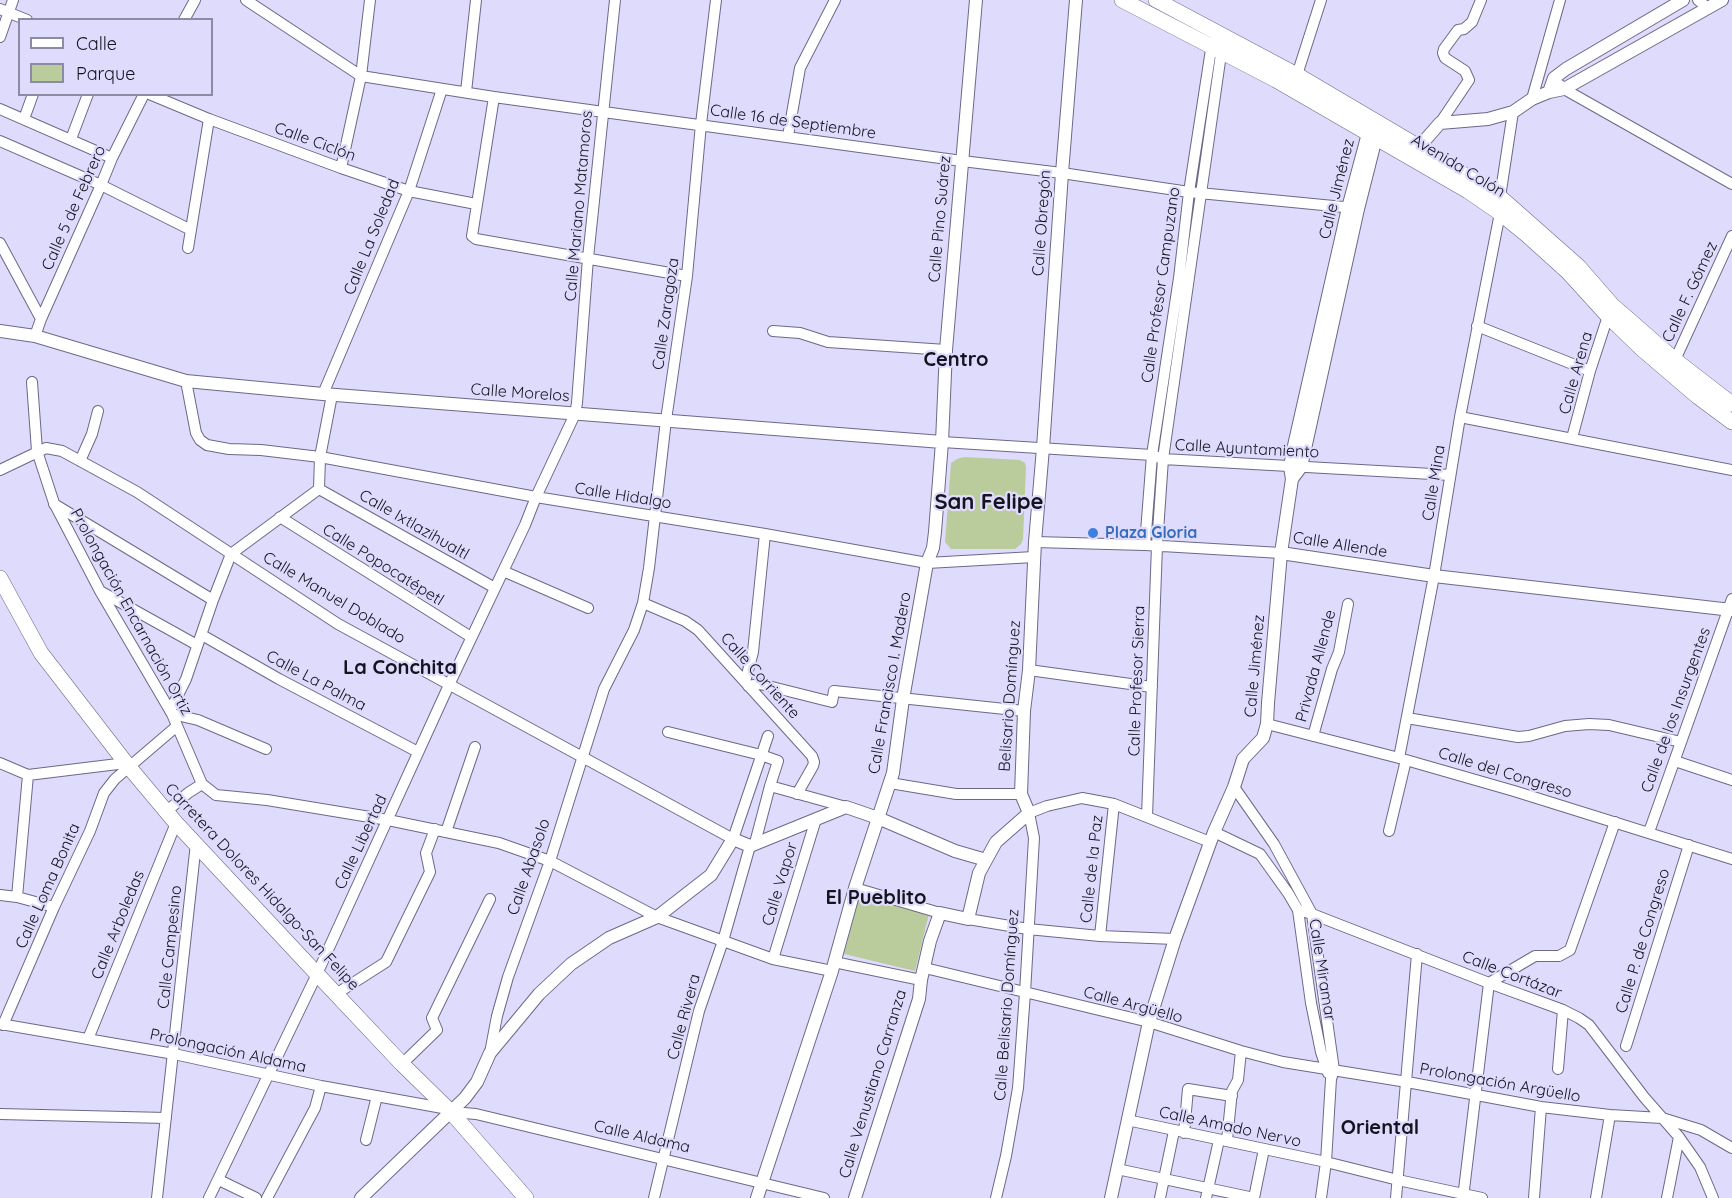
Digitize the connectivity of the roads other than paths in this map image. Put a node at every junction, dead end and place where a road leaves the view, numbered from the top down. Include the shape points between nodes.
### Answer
1 (13, 0) edge
2 (195, 0) edge
3 (246, 0) edge
4 (370, 0) edge
5 (476, 0) edge
6 (615, 0) edge
7 (716, 0) edge
8 (835, 0) edge
9 (976, 0) edge
10 (1076, 0) edge
11 (1122, 0) edge
12 (1156, 0) edge
13 (1321, 0) edge
14 (1481, 0) edge
15 (1560, 0) edge
16 (1683, 0) edge
17 (1698, 0) edge
18 (1722, 0) edge
19 (1708, 8) junction
20 (4, 11) edge
21 (22, 18) edge
22 (185, 18) edge
23 (0, 37) edge
24 (1218, 41) junction
25 (1297, 75) junction
26 (361, 76) junction
27 (1554, 78) junction
28 (442, 88) junction
29 (1564, 89) junction
30 (466, 92) junction
31 (1549, 92) junction
32 (32, 96) edge
33 (87, 96) edge
34 (143, 96) edge
35 (154, 96) edge
36 (494, 97) junction
37 (1532, 99) junction
38 (0, 108) edge
39 (603, 111) junction
40 (1513, 112) junction
41 (24, 119) junction
42 (209, 119) junction
43 (1440, 123) junction
44 (701, 124) junction
45 (1374, 128) junction
46 (788, 136) junction
47 (71, 139) junction
48 (0, 141) edge
49 (1417, 153) junction
50 (112, 158) junction
51 (962, 161) junction
52 (341, 168) junction
53 (1062, 173) junction
54 (1732, 184) edge
55 (101, 185) junction
56 (409, 191) junction
57 (1189, 192) junction
58 (1202, 194) junction
59 (476, 204) junction
60 (1500, 205) junction
61 (1353, 208) junction
62 (191, 230) junction
63 (1732, 237) edge
64 (0, 243) edge
65 (188, 248) dead end
66 (588, 258) junction
67 (687, 276) junction
68 (1184, 278) junction
69 (1608, 316) junction
70 (41, 319) junction
71 (1477, 326) junction
72 (773, 330) dead end
73 (0, 331) edge
74 (35, 336) junction
75 (946, 350) junction
76 (1674, 360) junction
77 (1171, 366) junction
78 (1590, 371) junction
79 (186, 381) junction
80 (32, 382) dead end
81 (327, 395) junction
82 (1732, 404) edge
83 (98, 411) dead end
84 (574, 414) junction
85 (1460, 417) junction
86 (666, 420) junction
87 (1732, 422) edge
88 (1572, 438) junction
89 (942, 442) junction
90 (1043, 448) junction
91 (38, 451) junction
92 (1152, 455) junction
93 (1163, 459) junction
94 (319, 460) junction
95 (80, 461) junction
96 (0, 470) edge
97 (1732, 470) edge
98 (1294, 471) junction
99 (1450, 475) junction
100 (319, 487) junction
101 (536, 497) junction
102 (54, 503) junction
103 (654, 516) junction
104 (280, 518) junction
105 (765, 534) junction
106 (1035, 542) junction
107 (1145, 545) junction
108 (1157, 546) junction
109 (1281, 553) junction
110 (231, 554) junction
111 (1034, 557) junction
112 (927, 563) junction
113 (503, 571) junction
114 (1434, 576) junction
115 (0, 578) edge
116 (495, 588) junction
117 (100, 591) junction
118 (213, 600) junction
119 (1348, 604) dead end
120 (642, 605) junction
121 (1731, 606) edge
122 (588, 608) dead end
123 (634, 630) joint
124 (471, 637) junction
125 (200, 640) junction
126 (1029, 670) junction
127 (746, 684) junction
128 (449, 685) junction
129 (1152, 687) junction
130 (903, 699) junction
131 (1024, 711) junction
132 (171, 712) junction
133 (1407, 718) junction
134 (1267, 724) junction
135 (177, 726) junction
136 (668, 732) dead end
137 (768, 736) dead end
138 (1313, 736) junction
139 (1681, 742) junction
140 (475, 747) dead end
141 (266, 749) dead end
142 (418, 752) junction
143 (761, 755) junction
144 (582, 757) junction
145 (1403, 759) junction
146 (1674, 761) junction
147 (0, 763) edge
148 (128, 765) junction
149 (28, 775) junction
150 (1732, 780) edge
151 (890, 783) junction
152 (202, 784) junction
153 (770, 786) junction
154 (1234, 787) junction
155 (797, 794) junction
156 (1021, 794) junction
157 (1114, 804) junction
158 (846, 807) junction
159 (1029, 813) junction
160 (1148, 816) junction
161 (172, 817) junction
162 (878, 818) junction
163 (816, 819) junction
164 (388, 820) junction
165 (1615, 822) junction
166 (441, 830) junction
167 (1389, 831) dead end
168 (1649, 832) junction
169 (1212, 837) junction
170 (733, 839) junction
171 (196, 843) junction
172 (752, 844) junction
173 (1689, 845) junction
174 (1732, 859) edge
175 (986, 860) junction
176 (550, 861) junction
177 (855, 888) junction
178 (0, 895) edge
179 (17, 897) junction
180 (490, 899) dead end
181 (54, 907) junction
182 (1298, 910) junction
183 (940, 914) junction
184 (1312, 914) junction
185 (657, 916) junction
186 (968, 919) junction
187 (1028, 929) junction
188 (1100, 936) junction
189 (1175, 939) junction
190 (723, 941) junction
191 (1417, 954) junction
192 (773, 959) junction
193 (833, 966) junction
194 (317, 974) junction
195 (923, 974) junction
196 (1489, 983) junction
197 (1025, 993) junction
198 (336, 994) junction
199 (1563, 1010) junction
200 (1149, 1022) junction
201 (2, 1025) edge
202 (88, 1039) junction
203 (1626, 1046) dead end
204 (1241, 1051) junction
205 (490, 1053) junction
206 (174, 1054) junction
207 (402, 1064) junction
208 (1558, 1069) dead end
209 (268, 1073) junction
210 (1330, 1073) junction
211 (1407, 1082) junction
212 (321, 1086) junction
213 (377, 1096) junction
214 (1232, 1096) junction
215 (1475, 1096) junction
216 (1541, 1107) junction
217 (450, 1110) junction
218 (0, 1114) edge
219 (1610, 1115) junction
220 (166, 1118) junction
221 (1662, 1118) junction
222 (1127, 1120) junction
223 (1179, 1132) junction
224 (1679, 1137) junction
225 (366, 1140) dead end
226 (1223, 1140) junction
227 (1732, 1148) edge
228 (1264, 1149) junction
229 (664, 1158) junction
230 (1326, 1162) junction
231 (1117, 1168) junction
232 (1164, 1179) junction
233 (219, 1180) junction
234 (1398, 1180) junction
235 (762, 1182) junction
236 (1207, 1193) edge
237 (1463, 1196) edge
238 (157, 1198) edge
239 (209, 1198) edge
240 (256, 1198) edge
241 (267, 1198) edge
242 (361, 1198) edge
243 (526, 1198) edge
244 (654, 1198) edge
245 (757, 1198) edge
246 (824, 1198) edge
247 (855, 1198) edge
248 (996, 1198) edge
249 (1111, 1198) edge
250 (1160, 1198) edge
251 (1254, 1198) edge
252 (1321, 1198) edge
253 (1396, 1198) edge
254 (1482, 1198) edge
255 (1534, 1198) edge
256 (1596, 1198) edge
257 (1667, 1198) edge
258 (1713, 1198) edge

1 - 20 street
2 - 22 street
3 - 26 street, Calle 16 de Septiembre
4 - 26 street
5 - 30 street
6 - 39 street, Calle Mariano Matamoros
7 - 44 street, Calle Zaragoza
8 - 46 street via 800,68
9 - 51 street, Calle Pino Suárez
10 - 53 street, Calle Obregón
11 - 24 main road, Avenida Colón
12 - 24 main road, Avenida Colón
13 - 25 street
14 - 43 street via 1472,22 1458,30 1443,53 1466,70 1469,80
15 - 37 street
16 - 27 street
17 - 19 street
18 - 19 street
19 - 29 street
20 - 21 street
20 - 23 street
24 - 25 main road, Avenida Colón
24 - 45 main road, Avenida Colón via 1276,80
24 - 57 street, Calle Profesor Campuzano
24 - 58 street, Calle Profesor Campuzano
25 - 45 main road, Avenida Colón
26 - 28 street, Calle 16 de Septiembre
26 - 52 street
27 - 29 street
27 - 31 street
28 - 30 street, Calle 16 de Septiembre
28 - 56 street, Calle La Soledad
29 - 31 street
29 - 54 street
30 - 36 street, Calle 16 de Septiembre
31 - 37 street
32 - 41 street
33 - 47 street
34 - 50 street, Calle 5 de Febrero
35 - 42 street, Calle Ciclón
36 - 39 street, Calle 16 de Septiembre
36 - 59 street
37 - 40 street
38 - 41 street
39 - 44 street, Calle 16 de Septiembre
39 - 66 street, Calle Mariano Matamoros
40 - 43 street via 1488,119
40 - 60 street, Calle Mina
41 - 47 street
42 - 52 street, Calle Ciclón
42 - 62 street
43 - 49 street
44 - 46 street, Calle 16 de Septiembre
44 - 67 street, Calle Zaragoza
45 - 49 main road, Avenida Colón
45 - 61 street, Calle Jiménez
46 - 51 street, Calle 16 de Septiembre
47 - 50 street
48 - 55 street
49 - 60 main road, Avenida Colón via 1468,191
50 - 55 street, Calle 5 de Febrero
51 - 53 street, Calle 16 de Septiembre
51 - 75 street, Calle Pino Suárez
52 - 56 street, Calle Ciclón
53 - 57 street, Calle 16 de Septiembre
53 - 90 street, Calle Obregón
55 - 62 street
55 - 70 street, Calle 5 de Febrero
56 - 59 street, Calle Ciclón
56 - 81 street, Calle La Soledad
57 - 58 street, Calle 16 de Septiembre
57 - 68 street, Calle Profesor Campuzano
58 - 61 street, Calle 16 de Septiembre
58 - 68 street, Calle Profesor Campuzano
59 - 66 street via 472,236 476,239
60 - 69 main road, Avenida Colón
60 - 71 street, Calle Mina
60 - 76 main road, Avenida Colón via 1578,266 1612,304
61 - 98 street, Calle Jiménez via 1312,389 1293,450
62 - 65 street
63 - 76 street, Calle F. Gómez
64 - 70 street
66 - 67 street
66 - 84 street, Calle Mariano Matamoros
67 - 86 street, Calle Zaragoza
68 - 77 street, Calle Profesor Campuzano
69 - 78 street, Calle Arena
69 - 87 main road, Avenida Colón
70 - 74 street, Calle 5 de Febrero
71 - 78 street
71 - 85 street, Calle Mina
72 - 75 street via 828,342
73 - 74 street, Calle Morelos
74 - 79 street, Calle Morelos
75 - 89 street, Calle Pino Suárez
76 - 82 main road, Avenida Colón
77 - 92 street, Calle Profesor Campuzano
77 - 93 street, Calle Profesor Campuzano
78 - 88 street, Calle Arena
79 - 81 street, Calle Morelos
79 - 94 street, Calle Hidalgo via 196,433 207,445
80 - 91 street, Prolongación Encarnación Ortiz
81 - 84 street, Calle Morelos
81 - 94 street, Calle La Soledad
83 - 95 street
84 - 86 street, Calle Morelos
84 - 101 street, Calle Mariano Matamoros
85 - 88 street
85 - 99 street, Calle Mina
86 - 89 street, Calle Morelos
86 - 103 street, Calle Zaragoza
88 - 97 street
89 - 90 street, Calle Morelos
89 - 112 street, Calle Francisco I. Madero via 934,540
90 - 92 street, Calle Ayuntamiento
90 - 106 street
91 - 95 street, Calle Manuel Doblado via 62,451
91 - 96 street
91 - 102 street, Prolongación Encarnación Ortiz
92 - 93 street, Calle Ayuntamiento
92 - 107 street, Calle Profesor Campuzano
93 - 98 street, Calle Ayuntamiento
93 - 108 street, Calle Profesor Campuzano
94 - 100 street, Calle La Soledad
94 - 101 street, Calle Hidalgo
95 - 110 street, Calle Manuel Doblado via 137,492
98 - 99 street, Calle Ayuntamiento
98 - 109 street, Calle Jiménez
99 - 114 street, Calle Mina
100 - 104 street
100 - 116 street, Calle Ixtlazihualtl
101 - 103 street, Calle Hidalgo
101 - 113 street, Calle Libertad
102 - 117 street, Prolongación Encarnación Ortiz
102 - 118 street
103 - 105 street, Calle Hidalgo
103 - 120 street, Calle Zaragoza
104 - 110 street
104 - 124 street, Calle Popocatépetl
105 - 112 street, Calle Hidalgo
105 - 127 street
106 - 107 street, Calle Allende
106 - 111 street, Belisario Domínguez
107 - 108 street, Calle Allende
108 - 109 street, Calle Allende
108 - 129 street, Calle Profesor Sierra
109 - 114 street, Calle Allende
109 - 134 street, Calle Jiménez
110 - 118 street
110 - 128 street, Calle Manuel Doblado via 338,624
111 - 112 street, Calle Hidalgo
111 - 126 street, Belisario Domínguez
112 - 130 street, Calle Francisco I. Madero
113 - 116 street, Calle Libertad
113 - 122 street
114 - 121 street, Calle Allende
114 - 133 street, Calle Mina
115 - 148 main road, Carretera Dolores Hidalgo-San Felipe via 41,653
116 - 124 street, Calle Libertad
117 - 125 street, Calle La Palma
117 - 132 street, Prolongación Encarnación Ortiz
118 - 125 street
119 - 138 street, Privada Allende
120 - 123 street, Calle Zaragoza
120 - 127 street, Calle Corriente via 698,630
121 - 139 street, Calle de los Insurgentes
123 - 144 street, Calle Abasolo via 604,689
124 - 128 street, Calle Libertad
125 - 132 street
125 - 142 street, Calle La Palma
126 - 129 street
126 - 131 street, Belisario Domínguez
127 - 130 street via 832,702 834,691
127 - 155 street, Calle Corriente via 812,756 813,766
128 - 142 street, Calle Libertad
128 - 144 street, Calle Manuel Doblado
129 - 160 street, Calle Profesor Sierra
130 - 131 street
130 - 151 street, Calle Francisco I. Madero
131 - 156 street, Belisario Domínguez
132 - 135 street, Prolongación Encarnación Ortiz
132 - 141 street
133 - 139 street via 1518,737 1565,726 1609,725
133 - 145 street, Calle Mina
134 - 138 street, Calle del Congreso
134 - 154 street, Calle Jiménez via 1263,738 1243,759
135 - 148 street, Calle Loma Bonita
135 - 152 street, Prolongación Encarnación Ortiz
136 - 143 street
137 - 143 street
138 - 145 street, Calle del Congreso
139 - 146 street, Calle de los Insurgentes
140 - 166 street
142 - 164 street, Calle Libertad
143 - 153 street, Calle Rivera via 778,761
143 - 170 street
144 - 170 street, Calle Manuel Doblado
144 - 176 street, Calle Abasolo
145 - 165 street, Calle del Congreso
145 - 167 street, Calle Mina
146 - 150 street
146 - 168 street, Calle de los Insurgentes
147 - 149 street
148 - 149 street
148 - 161 main road, Carretera Dolores Hidalgo-San Felipe
148 - 181 street, Calle Loma Bonita via 104,793
149 - 179 street
151 - 156 street, Belisario Domínguez via 956,794
151 - 162 street, Calle Francisco I. Madero
152 - 161 street via 188,793
152 - 164 street, Calle Argüello via 216,795
153 - 155 street
153 - 172 street, Calle Rivera
154 - 169 street, Calle Jiménez
154 - 184 street via 1274,844
155 - 158 street
156 - 159 street
157 - 159 street, Calle Miramar via 1082,798
157 - 160 street, Calle Miramar
157 - 188 street, Calle de la Paz
158 - 162 street
158 - 163 street
159 - 175 street via 996,842
159 - 187 street, Calle Belisario Domínguez via 1034,838
160 - 169 street, Calle Miramar
161 - 171 main road, Carretera Dolores Hidalgo-San Felipe
161 - 202 street, Calle Arboledas
162 - 175 street
162 - 177 street, Calle Francisco I. Madero
163 - 172 street
163 - 192 street, Calle Vapor
164 - 166 street, Calle Argüello
164 - 194 street, Calle Libertad
165 - 168 street, Calle del Congreso
165 - 196 street via 1570,950 1559,956 1535,956
166 - 176 street, Calle Argüello via 499,843
166 - 198 street via 426,853 430,872 386,962
168 - 173 street, Calle del Congreso
169 - 182 street, Calle Miramar via 1260,854
169 - 189 street, Calle Jiménez
170 - 172 street, Calle Manuel Doblado
170 - 185 street via 711,875
171 - 194 main road, Carretera Dolores Hidalgo-San Felipe
171 - 206 street, Calle Campesino
172 - 190 street, Calle Rivera
173 - 174 street, Calle del Congreso
173 - 203 street, Calle P. de Congreso
175 - 186 street
176 - 185 street, Calle Argüello
176 - 205 street, Calle Abasolo via 508,977
177 - 183 street
177 - 193 street, Calle Francisco I. Madero
178 - 179 street
179 - 181 street
180 - 207 street via 436,1008 432,1018 436,1030
181 - 201 street, Calle Loma Bonita
182 - 184 street, Calle Cortázar
182 - 210 street, Calle Miramar via 1311,1003
183 - 186 street
183 - 195 street, Calle Venustiano Carranza
184 - 191 street, Calle Cortázar
184 - 210 street, Calle Miramar
185 - 190 street, Calle Argüello
185 - 205 street via 609,938 571,964 539,994
186 - 187 street
187 - 188 street
187 - 197 street, Calle Belisario Domínguez
188 - 189 street
189 - 200 street, Calle Jiménez
190 - 192 street, Calle Argüello
190 - 229 street, Calle Rivera via 699,1011
191 - 196 street, Calle Cortázar
191 - 211 street
192 - 193 street, Calle Argüello
193 - 195 street, Calle Argüello
193 - 235 street, Calle Francisco I. Madero
194 - 198 main road, Carretera Dolores Hidalgo-San Felipe
194 - 209 street, Calle Libertad
195 - 197 street, Calle Argüello
195 - 247 street, Calle Venustiano Carranza via 919,999
196 - 199 street, Calle Cortázar
196 - 215 street
197 - 200 street, Calle Argüello
197 - 248 street, Calle Belisario Domínguez via 1018,1088
198 - 207 main road, Carretera Dolores Hidalgo-San Felipe
199 - 208 street
199 - 221 street, Calle Cortázar via 1589,1025
200 - 204 street, Calle Argüello
200 - 222 street, Calle Jiménez
201 - 202 street, Prolongación Aldama
202 - 206 street, Prolongación Aldama
204 - 210 street, Calle Argüello
204 - 214 street
205 - 217 street, Calle Abasolo via 477,1082
206 - 209 street, Prolongación Aldama
206 - 220 street, Calle Campesino
207 - 217 main road, Carretera Dolores Hidalgo-San Felipe
209 - 212 street, Prolongación Aldama
209 - 233 street, Calle Libertad
210 - 211 street, Prolongación Argüello
210 - 230 street, Calle Miramar
211 - 215 street, Prolongación Argüello
211 - 234 street
212 - 213 street, Prolongación Aldama
212 - 241 street via 315,1108
213 - 217 street, Prolongación Aldama
213 - 225 street
214 - 223 street via 1188,1089
214 - 226 street
215 - 216 street, Prolongación Argüello
215 - 237 street
216 - 219 street, Prolongación Argüello
216 - 255 street
217 - 229 street, Calle Aldama
217 - 242 street, Calle Abasolo
217 - 243 main road, Carretera Dolores Hidalgo-San Felipe
218 - 220 street
219 - 221 street, Prolongación Argüello
219 - 256 street
220 - 238 street, Calle Campesino
221 - 224 street, Calle Cortázar
221 - 227 street, Prolongación Argüello via 1701,1130
222 - 223 street, Calle Amado Nervo
222 - 231 street, Calle Jiménez
223 - 226 street, Calle Amado Nervo
223 - 232 street
224 - 257 street
224 - 258 street, Calle Cortázar via 1700,1167
226 - 228 street, Calle Amado Nervo
226 - 236 street
228 - 230 street, Calle Amado Nervo
228 - 251 street
229 - 235 street, Calle Aldama
229 - 244 street, Calle Rivera
230 - 234 street, Calle Amado Nervo
230 - 252 street, Calle Miramar
231 - 232 street
231 - 249 street, Calle Jiménez
232 - 236 street
232 - 250 street
233 - 239 street, Calle Libertad
233 - 240 street
234 - 237 street, Calle Amado Nervo
234 - 253 street
235 - 245 street, Calle Francisco I. Madero
235 - 246 street, Calle Aldama
236 - 251 street
237 - 254 street, Calle Amado Nervo

